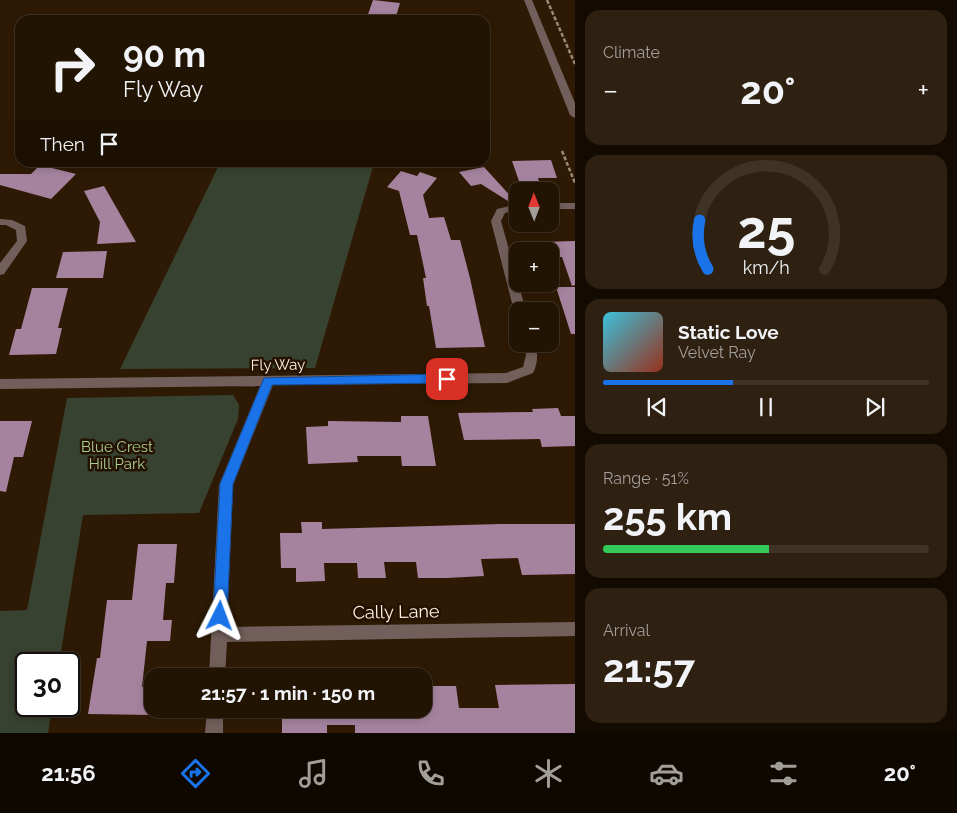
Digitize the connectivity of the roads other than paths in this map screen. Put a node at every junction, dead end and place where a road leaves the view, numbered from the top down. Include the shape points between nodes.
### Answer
1 (528, 0) edge
2 (574, 115) edge
3 (559, 206) edge
4 (574, 206) edge
5 (509, 209) edge
6 (0, 222) edge
7 (0, 271) edge
8 (518, 302) edge
9 (531, 352) edge
10 (268, 381) junction
11 (0, 384) edge
12 (574, 629) edge
13 (219, 635) junction
14 (217, 668) edge
15 (215, 718) edge
16 (214, 733) edge

1 - 2 street
3 - 4 street
5 - 8 street via 501,211 496,221
6 - 7 street via 21,228 22,241
9 - 10 street, Fly Way via 529,370 507,378
10 - 11 street, Fly Way
10 - 13 street via 226,484
12 - 13 street, Cally Lane
13 - 14 street
15 - 16 street

